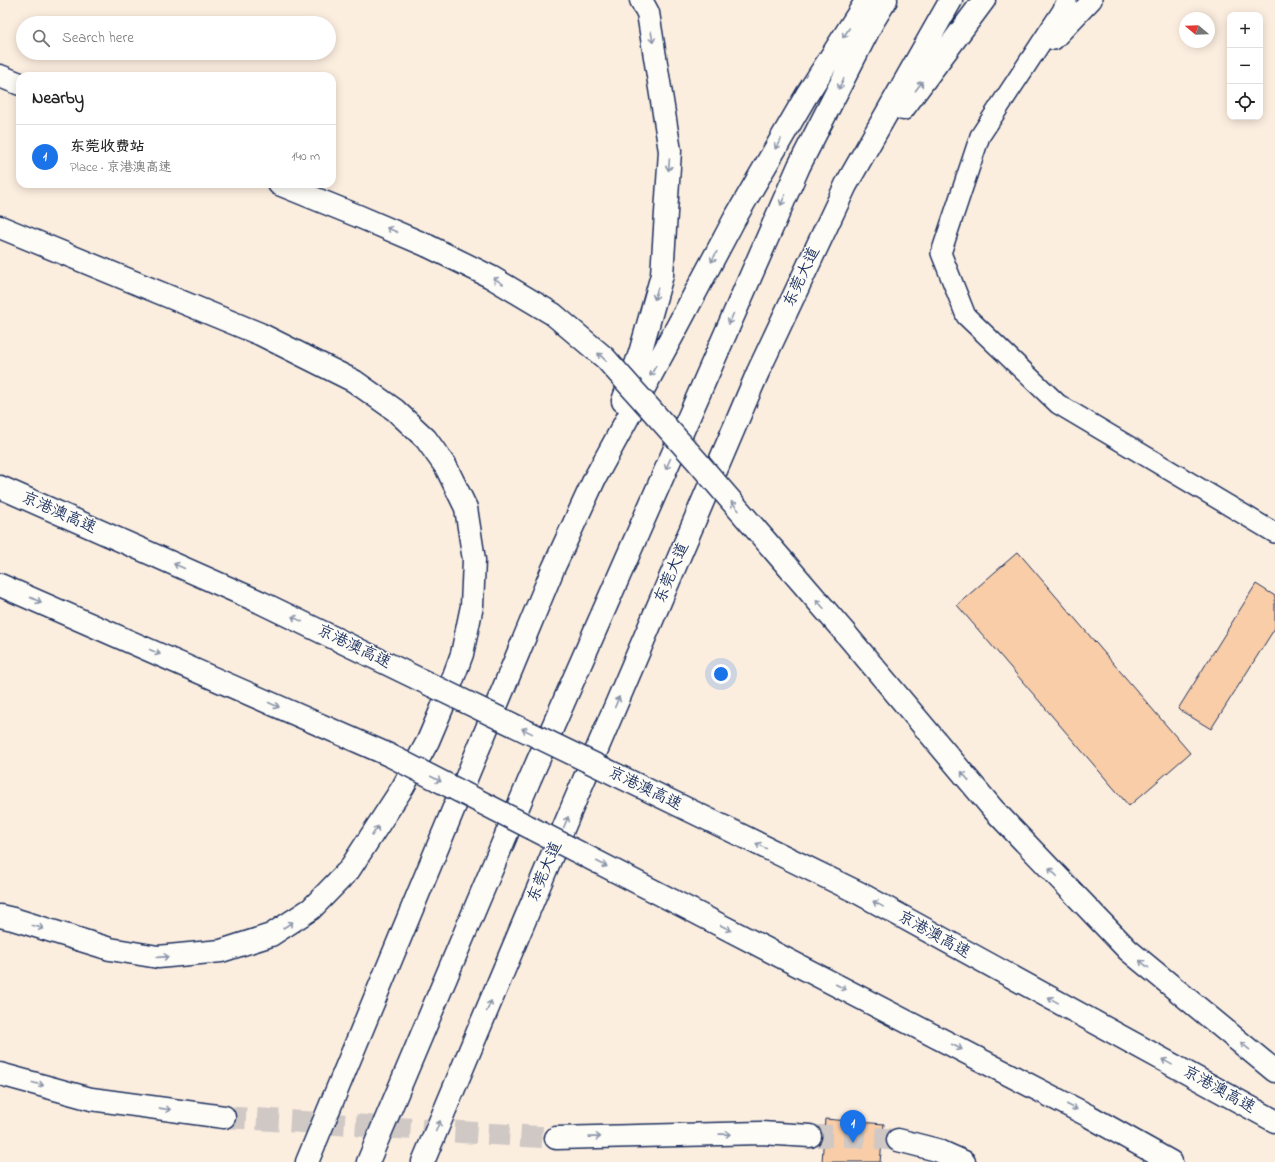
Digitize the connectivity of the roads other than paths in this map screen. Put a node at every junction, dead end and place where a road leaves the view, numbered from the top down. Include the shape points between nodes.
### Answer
1 (641, 0) edge
2 (868, 0) edge
3 (886, 0) edge
4 (951, 0) edge
5 (984, 0) edge
6 (1067, 0) edge
7 (1092, 0) edge
8 (0, 76) edge
9 (1018, 78) junction
10 (16, 82) edge
11 (846, 185) junction
12 (289, 188) edge
13 (0, 227) edge
14 (595, 478) junction
15 (0, 487) edge
16 (1275, 533) edge
17 (0, 585) edge
18 (0, 916) edge
19 (1275, 1071) edge
20 (0, 1074) edge
21 (224, 1117) tunnel mouth
22 (1275, 1121) edge
23 (810, 1136) tunnel mouth
24 (556, 1138) tunnel mouth
25 (898, 1140) tunnel mouth
26 (307, 1162) edge
27 (368, 1162) edge
28 (423, 1162) edge
29 (964, 1162) edge
30 (1171, 1162) edge

1 -> 14 highway via 648,13 670,151 662,275 640,353
2 -> 14 highway via 806,96 734,220
3 -> 27 highway via 799,166 529,781
4 - 11 highway, 东莞大道
11 -> 5 highway
6 - 9 street
7 - 9 street
8 - 10 highway
9 - 16 street via 980,136 941,253 966,316 1058,404
28 -> 11 highway, 东莞大道 via 758,372
19 -> 12 highway, bridge via 1128,950 993,809 846,634 605,358 553,314 491,277 428,246
18 -> 13 highway via 110,949 158,957 221,951 271,935 311,910 349,870 403,787 428,741 462,654 472,606 474,560 466,508 446,467 426,440 395,410 354,381 260,334
14 - 26 highway via 553,569
22 -> 15 highway, 京港澳高速, bridge via 859,893 260,602
17 -> 30 highway, bridge via 389,755 1089,1116
20 -> 21 highway via 91,1099
24 -> 23 highway via 761,1133
25 - 29 highway via 937,1150

